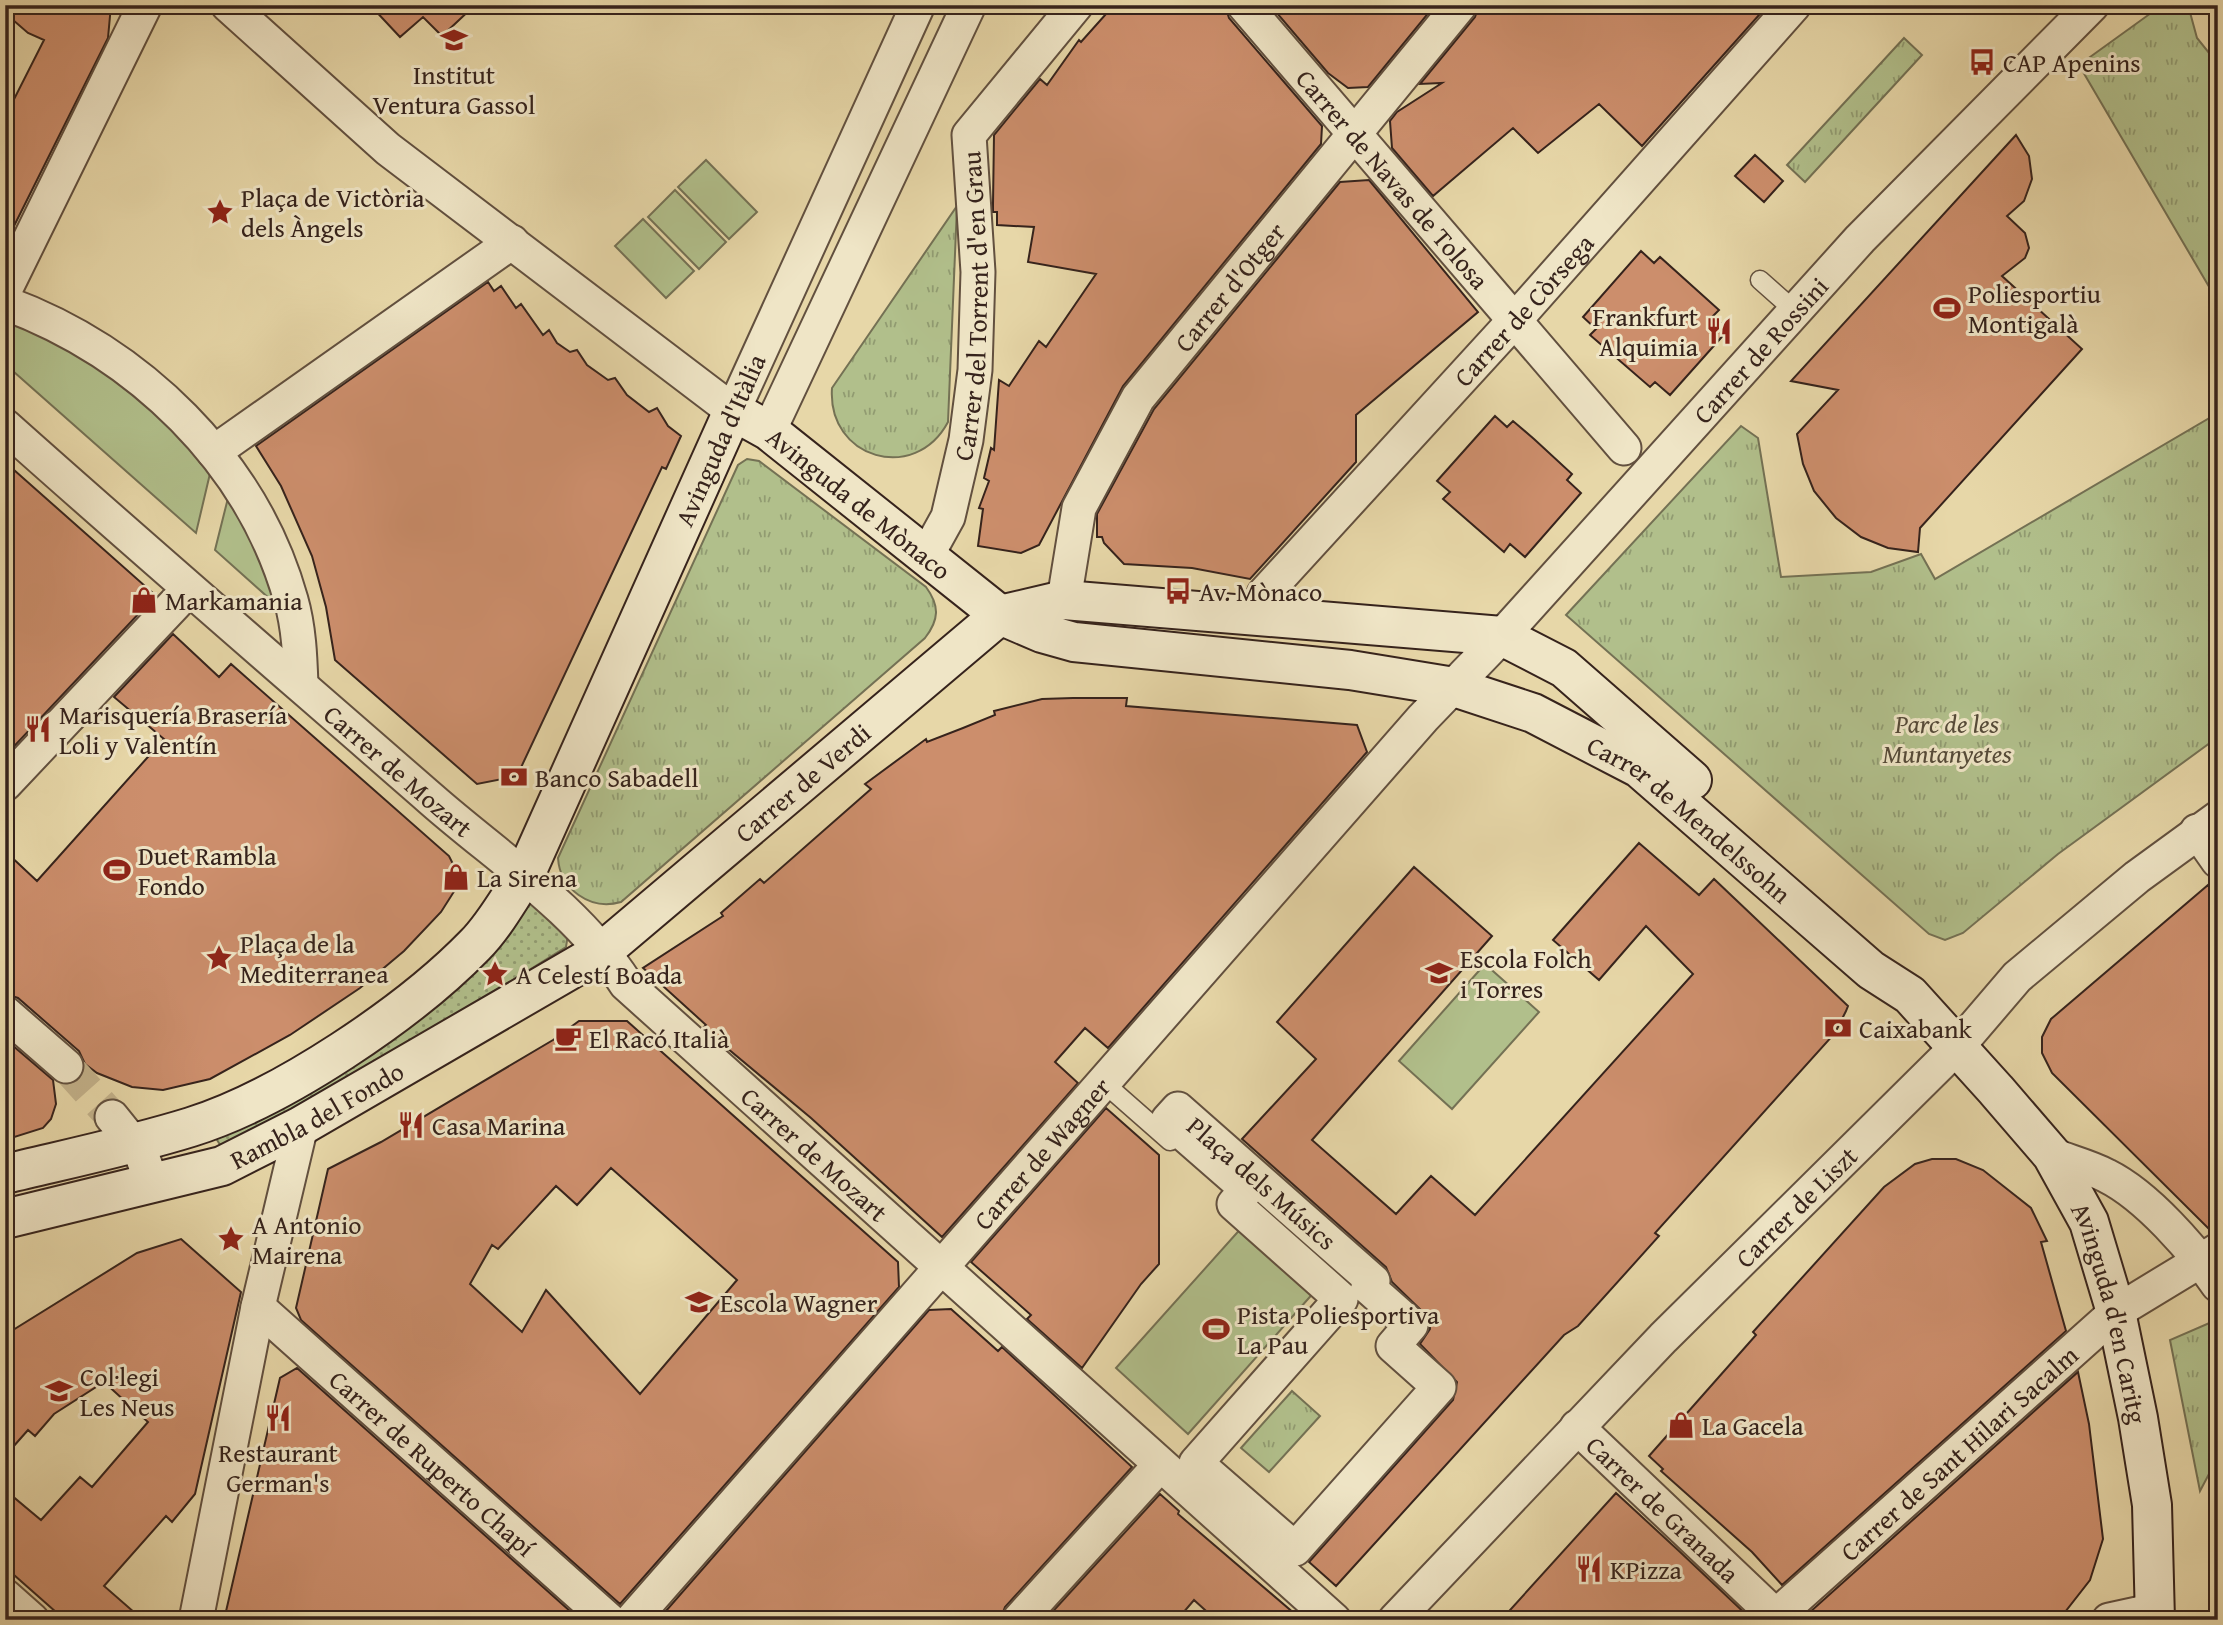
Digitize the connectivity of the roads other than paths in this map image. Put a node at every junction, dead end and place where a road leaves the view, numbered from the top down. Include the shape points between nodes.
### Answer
1 (145, 5) edge
2 (228, 5) edge
3 (918, 5) edge
4 (968, 5) edge
5 (1076, 5) edge
6 (1244, 5) edge
7 (1460, 5) edge
8 (1794, 5) edge
9 (2081, 10) edge
10 (1354, 131) junction
11 (512, 242) junction
12 (1760, 280) dead end
13 (5, 290) edge
14 (5, 303) edge
15 (1795, 311) junction
16 (1513, 322) junction
17 (733, 411) junction
18 (5, 426) edge
19 (769, 431) junction
20 (1623, 448) dead end
21 (214, 452) junction
22 (927, 555) junction
23 (188, 590) junction
24 (1064, 600) junction
25 (1000, 615) junction
26 (1261, 615) junction
27 (1502, 636) junction
28 (1139, 647) junction
29 (301, 685) junction
30 (1454, 687) junction
31 (5, 784) edge
32 (2207, 825) edge
33 (2218, 861) edge
34 (525, 875) junction
35 (604, 950) junction
36 (1903, 989) junction
37 (5, 1013) edge
38 (1958, 1046) junction
39 (66, 1066) tunnel mouth
40 (1104, 1083) junction
41 (301, 1126) junction
42 (123, 1130) junction
43 (2052, 1154) junction
44 (5, 1174) edge
45 (152, 1183) junction
46 (1231, 1195) dead end
47 (5, 1219) edge
48 (2212, 1265) edge
49 (940, 1269) junction
50 (1373, 1281) joint
51 (258, 1307) junction
52 (2116, 1312) junction
53 (1577, 1427) junction
54 (1160, 1466) junction
55 (5, 1596) edge
56 (2155, 1615) edge
57 (1778, 1618) edge
58 (33, 1620) edge
59 (196, 1620) edge
60 (609, 1620) edge
61 (632, 1620) edge
62 (1019, 1620) edge
63 (1334, 1620) edge
64 (1395, 1620) edge
65 (2109, 1620) edge

1 - 13 street
2 - 11 street, Avinguda de Mònaco via 388,149
3 - 17 street, Avinguda d'Itàlia
4 - 19 street, Avinguda d'Itàlia
5 - 22 street, Carrer del Torrent d'en Grau via 969,135 978,272 975,370 966,440 948,517
6 - 10 street, Carrer de Navas de Tolosa
7 - 10 street, Carrer d'Otger
8 - 16 street, Carrer de Còrsega
9 - 15 street, Carrer de Rossini
10 - 16 street, Carrer de Navas de Tolosa
10 - 24 street, Carrer d'Otger via 1138,398 1079,508
11 - 17 street, Avinguda de Mònaco
11 - 21 street
12 - 15 lane
14 - 21 street, Carrer de Mozart via 41,316 102,349 165,401
15 - 27 street, Carrer de Rossini
16 - 20 street, Carrer de Navas de Tolosa
16 - 26 street, Carrer de Còrsega via 1264,594
17 - 19 street, Avinguda de Mònaco
17 - 34 street, Avinguda d'Itàlia
18 - 23 street, Carrer de Mozart
19 - 22 street, Avinguda de Mònaco
21 - 29 street, Carrer de Mozart via 229,470 277,561 292,601
22 - 25 street, Avinguda de Mònaco
23 - 29 street, Carrer de Mozart
23 - 31 street
24 - 25 street
24 - 26 street
25 - 28 street, Avinguda de Mònaco via 1074,642
25 - 35 street, Carrer de Verdi
26 - 27 street
26 - 28 street, Avinguda de Mònaco via 1250,630 1235,636 1168,632
27 - 30 street, Carrer de Rossini
27 - 36 street, Carrer de Mendelssohn via 1564,668 1671,760 1886,959
28 - 30 street, Avinguda de Mònaco via 1350,670
29 - 34 street, Carrer de Mozart
30 - 36 street, Carrer de Mendelssohn via 1532,713 1639,768 1871,970
30 - 40 street, Carrer de Wagner
32 - 33 street
32 - 38 street, Carrer de Liszt via 2017,977
34 - 35 street, Carrer de Mozart
34 - 42 street, Rambla del Fondo via 477,944 401,1009 329,1059 193,1127
35 - 41 street, Rambla del Fondo
35 - 49 street, Carrer de Mozart via 626,984
36 - 38 street, Carrer de Mendelssohn
37 - 39 street
38 - 43 street, Avinguda d'en Caritg
38 - 53 street, Carrer de Liszt
40 - 46 lane
40 - 49 street, Carrer de Wagner
41 - 45 street, Rambla del Fondo via 222,1166
41 - 51 street
42 - 44 street, Rambla del Fondo
42 - 45 street
43 - 48 street via 2107,1176 2132,1192
43 - 52 street, Avinguda d'en Caritg via 2089,1222
45 - 47 street, Rambla del Fondo
48 - 52 street, Carrer de Sant Hilari Sacalm
49 - 54 street, Carrer de Mozart
49 - 61 street, Carrer de Wagner
50 - 50 street, Plaça dels Músics via 1178,1109 1168,1120 1247,1189 1234,1204 1341,1299 1196,1463 1295,1549 1439,1387 1393,1346 1411,1325 1368,1287
51 - 59 street
51 - 60 street, Carrer de Ruperto Chapí
52 - 56 street, Avinguda d'en Caritg via 2152,1506
52 - 57 street, Carrer de Sant Hilari Sacalm
53 - 57 street, Carrer de Granada
53 - 64 street, Carrer de Liszt
54 - 62 street
54 - 63 street, Carrer de Mozart
55 - 58 street
56 - 65 street

